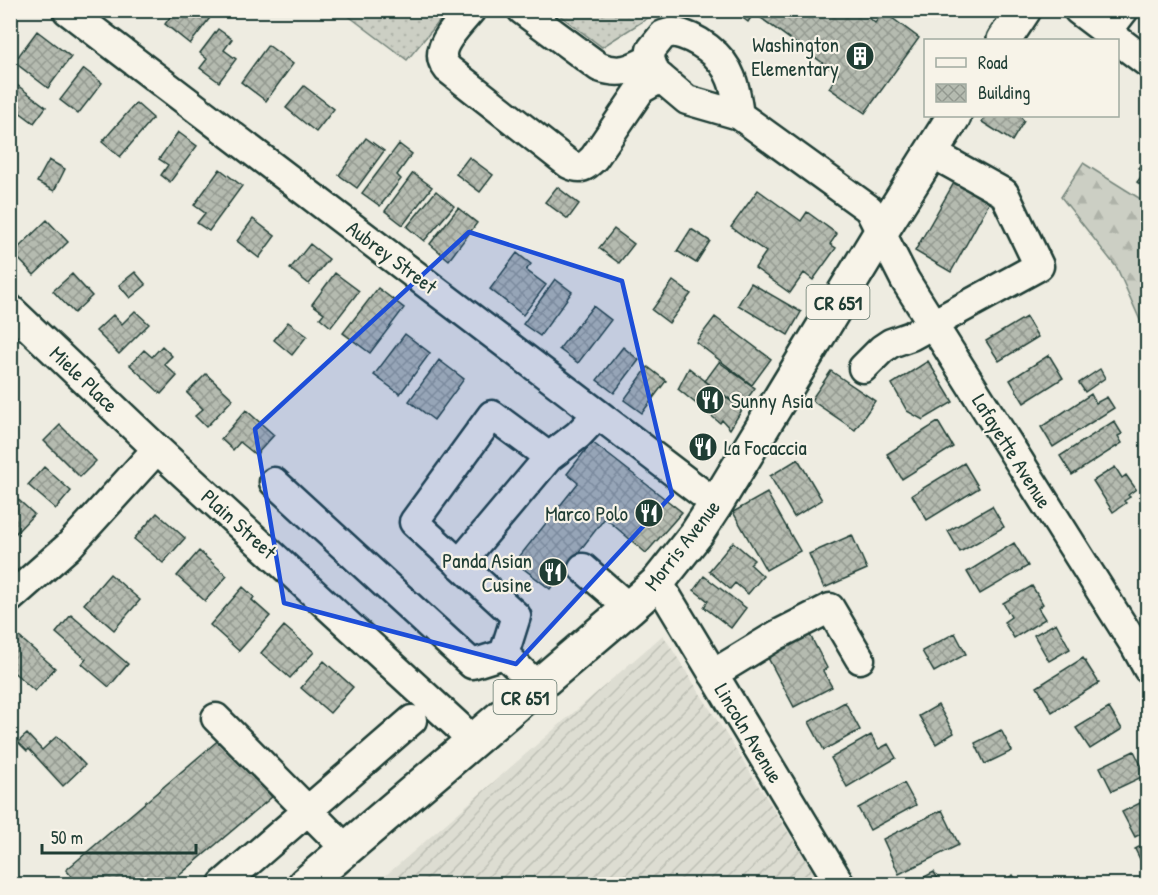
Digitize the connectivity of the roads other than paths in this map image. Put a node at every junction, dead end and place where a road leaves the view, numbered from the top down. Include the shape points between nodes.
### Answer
1 (67, 10) edge
2 (471, 10) edge
3 (522, 10) edge
4 (1024, 10) edge
5 (1078, 10) edge
6 (1115, 21) edge
7 (1005, 39) edge
8 (1148, 63) edge
9 (655, 68) junction
10 (739, 115) junction
11 (953, 117) edge
12 (930, 152) junction
13 (880, 232) junction
14 (10, 309) edge
15 (932, 324) junction
16 (863, 368) dead end
17 (598, 414) junction
18 (157, 449) junction
19 (549, 457) junction
20 (274, 482) dead end
21 (716, 504) junction
22 (459, 564) junction
23 (583, 568) dead end
24 (658, 582) junction
25 (10, 598) edge
26 (630, 608) junction
27 (1144, 652) edge
28 (504, 654) junction
29 (860, 659) dead end
30 (713, 674) junction
31 (537, 686) junction
32 (216, 718) dead end
33 (412, 720) dead end
34 (473, 742) junction
35 (307, 810) junction
36 (346, 849) junction
37 (223, 885) edge
38 (305, 885) edge
39 (840, 885) edge

1 - 17 street, Aubrey Street
2 - 9 street via 443,46 448,69 576,167 587,165 594,158
3 - 9 street via 599,67 623,71
4 - 7 main road
5 - 6 street
6 - 8 street
9 - 10 street, Lafayette Avenue via 687,100
9 - 10 street via 651,50 663,35 673,32 703,45 725,65
10 - 13 street, Lafayette Avenue via 869,209
11 - 12 main road, Morris Avenue / CR 651
12 - 13 main road, Morris Avenue / CR 651
12 - 15 street via 1004,194 1039,266
13 - 15 street, Lafayette Avenue
13 - 21 main road, Morris Avenue / CR 651
14 - 18 street, Miele Place
15 - 16 street via 891,343
15 - 27 street, Lafayette Avenue
17 - 19 street
17 - 21 street, Aubrey Street
18 - 25 street via 69,546
18 - 34 street, Plain Street
19 - 22 street
19 - 22 street via 492,415 414,522
20 - 28 street via 472,664
21 - 24 main road, Morris Avenue / CR 651
22 - 28 street via 516,616
23 - 26 street
24 - 26 main road, Morris Avenue / CR 651
24 - 30 street, Lincoln Avenue
26 - 31 main road, Morris Avenue / CR 651
28 - 31 street
29 - 30 street via 830,608
30 - 39 street, Lincoln Avenue
31 - 34 main road, Morris Avenue / CR 651
32 - 35 street
33 - 35 street
34 - 36 main road, Morris Avenue / CR 651
35 - 36 street
35 - 37 street
36 - 38 main road, Morris Avenue / CR 651

